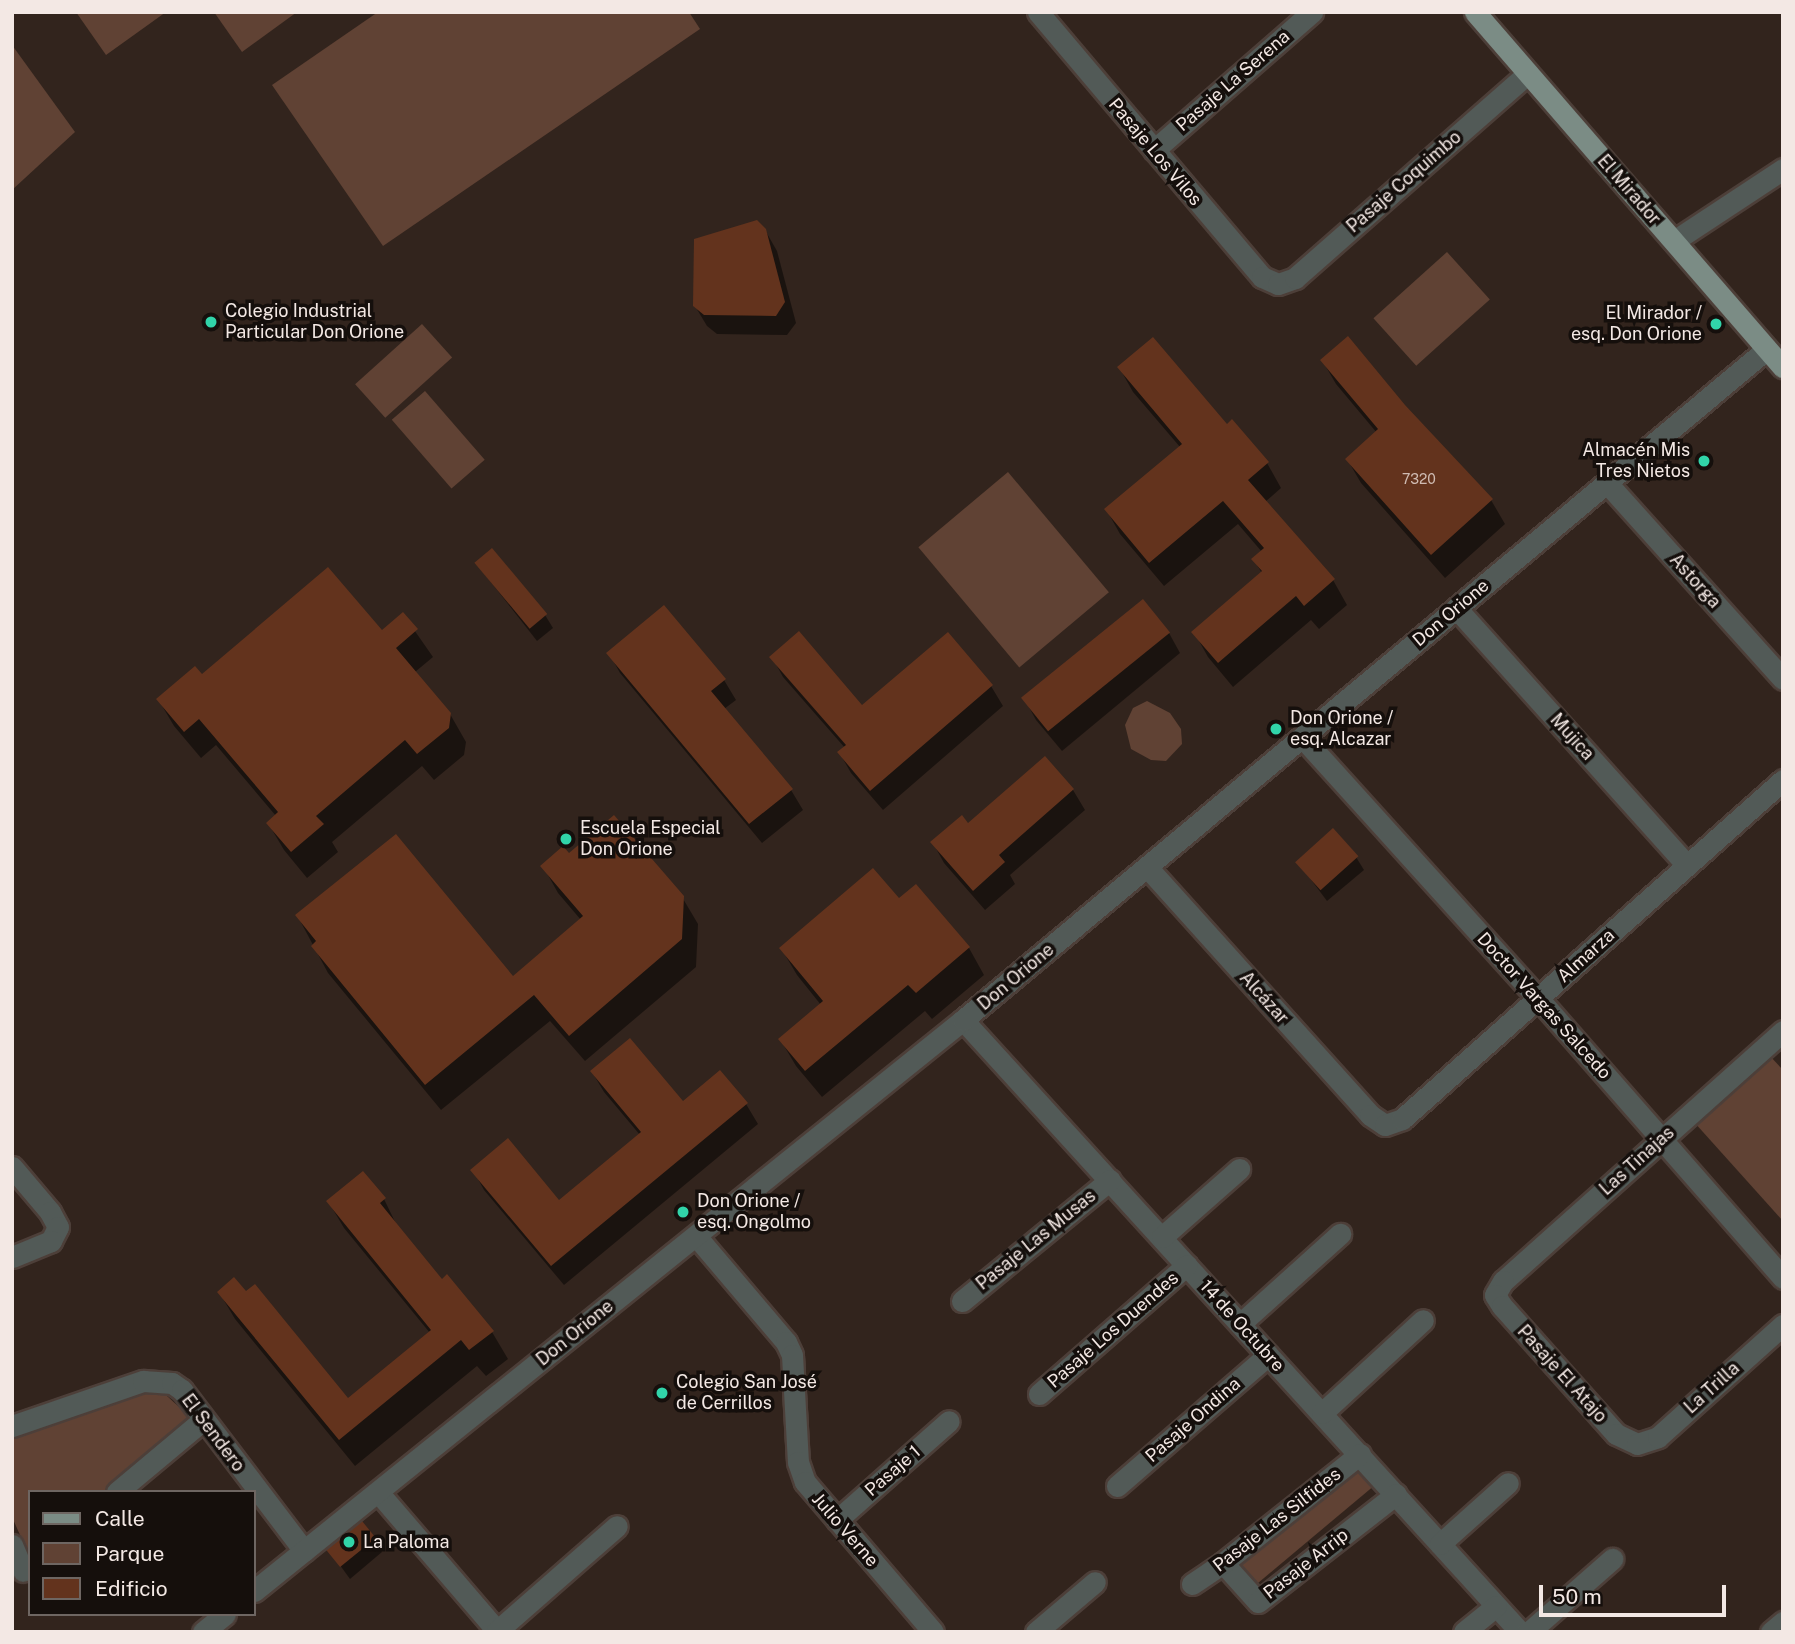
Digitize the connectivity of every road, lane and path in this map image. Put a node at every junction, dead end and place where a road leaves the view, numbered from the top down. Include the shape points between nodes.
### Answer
1 (1038, 12) edge
2 (1312, 12) edge
3 (1475, 12) edge
4 (1528, 73) junction
5 (1154, 150) junction
6 (1783, 169) edge
7 (1674, 241) junction
8 (1278, 284) joint
9 (1767, 349) junction
10 (1783, 367) edge
11 (1607, 483) junction
12 (1457, 609) junction
13 (1783, 679) edge
14 (1303, 737) junction
15 (1783, 780) edge
16 (1147, 866) junction
17 (1687, 866) junction
18 (1538, 998) junction
19 (963, 1020) junction
20 (1778, 1044) edge
21 (1385, 1125) joint
22 (1661, 1139) junction
23 (12, 1167) edge
24 (1239, 1169) dead end
25 (1110, 1180) junction
26 (1340, 1234) dead end
27 (696, 1236) junction
28 (1162, 1237) junction
29 (12, 1257) edge
30 (1187, 1265) junction
31 (1783, 1278) edge
32 (1495, 1295) joint
33 (961, 1301) dead end
34 (1423, 1320) dead end
35 (1240, 1324) junction
36 (1783, 1325) edge
37 (1268, 1355) junction
38 (1039, 1394) dead end
39 (1322, 1413) junction
40 (203, 1420) junction
41 (949, 1421) dead end
42 (12, 1426) edge
43 (1637, 1444) joint
44 (1360, 1454) junction
45 (1508, 1483) dead end
46 (1117, 1486) dead end
47 (119, 1490) edge
48 (378, 1492) junction
49 (1396, 1494) junction
50 (836, 1520) junction
51 (617, 1526) dead end
52 (1440, 1544) junction
53 (12, 1545) edge
54 (304, 1551) junction
55 (1612, 1559) dead end
56 (1223, 1563) junction
57 (22, 1572) edge
58 (1095, 1582) dead end
59 (1192, 1584) dead end
60 (256, 1589) edge
61 (1496, 1606) junction
62 (228, 1621) edge
63 (1783, 1622) edge
64 (497, 1631) edge
65 (203, 1632) edge
66 (933, 1632) edge
67 (1036, 1632) edge
68 (1464, 1632) edge
69 (1520, 1632) edge
70 (1530, 1632) edge
71 (1771, 1632) edge

1 - 5 street, Pasaje Los Vilos
2 - 5 street, Pasaje La Serena
3 - 4 main road, El Mirador
4 - 7 main road, El Mirador
4 - 8 street, Pasaje Coquimbo via 1295,278
5 - 8 street, Pasaje Los Vilos via 1262,277
6 - 7 street
7 - 9 main road, El Mirador
9 - 10 main road, El Mirador
9 - 11 street, Don Orione
11 - 12 street, Don Orione
11 - 13 street, Astorga
12 - 14 street, Don Orione
12 - 17 street, Mujica
14 - 16 street, Don Orione
14 - 18 street, Doctor Vargas Salcedo
15 - 17 street, Almarza
16 - 19 street, Don Orione
16 - 21 street, Alcázar via 1370,1115
17 - 18 street, Almarza
18 - 21 street, Almarza via 1402,1119
18 - 22 street, Doctor Vargas Salcedo
19 - 25 street, 14 de Octubre
19 - 27 street, Don Orione
20 - 22 street, Las Tinajas
22 - 31 street, Doctor Vargas Salcedo
22 - 32 street, Las Tinajas via 1503,1281
23 - 29 street via 58,1227 43,1246
24 - 28 street
25 - 28 street, 14 de Octubre
25 - 33 street, Pasaje Las Musas
26 - 35 street
27 - 48 street, Don Orione
27 - 50 street, Julio Verne via 792,1355 801,1473
28 - 30 street, 14 de Octubre
30 - 35 street, 14 de Octubre
30 - 38 street, Pasaje Los Duendes
32 - 43 street, Pasaje El Atajo via 1616,1434
34 - 39 street
35 - 37 street, 14 de Octubre
36 - 43 street, La Trilla via 1658,1437
37 - 39 street, 14 de Octubre
37 - 46 street, Pasaje Ondina
39 - 44 street, 14 de Octubre
40 - 42 street, El Sendero via 172,1382 151,1380
40 - 47 street
40 - 54 street, El Sendero
41 - 50 street, Pasaje 1
44 - 49 street, 14 de Octubre
44 - 56 street, Pasaje Las Silfides
45 - 52 street
48 - 54 street, Don Orione
48 - 64 street
49 - 52 street, 14 de Octubre
49 - 56 street, Pasaje Arrip via 1258,1601
50 - 66 street, Julio Verne
51 - 64 street
52 - 61 street, 14 de Octubre
53 - 57 street
54 - 60 street, Don Orione
55 - 70 street
56 - 59 street, Pasaje Las Silfides
58 - 67 street
61 - 68 street
61 - 69 street, 14 de Octubre
62 - 65 street
63 - 71 street

